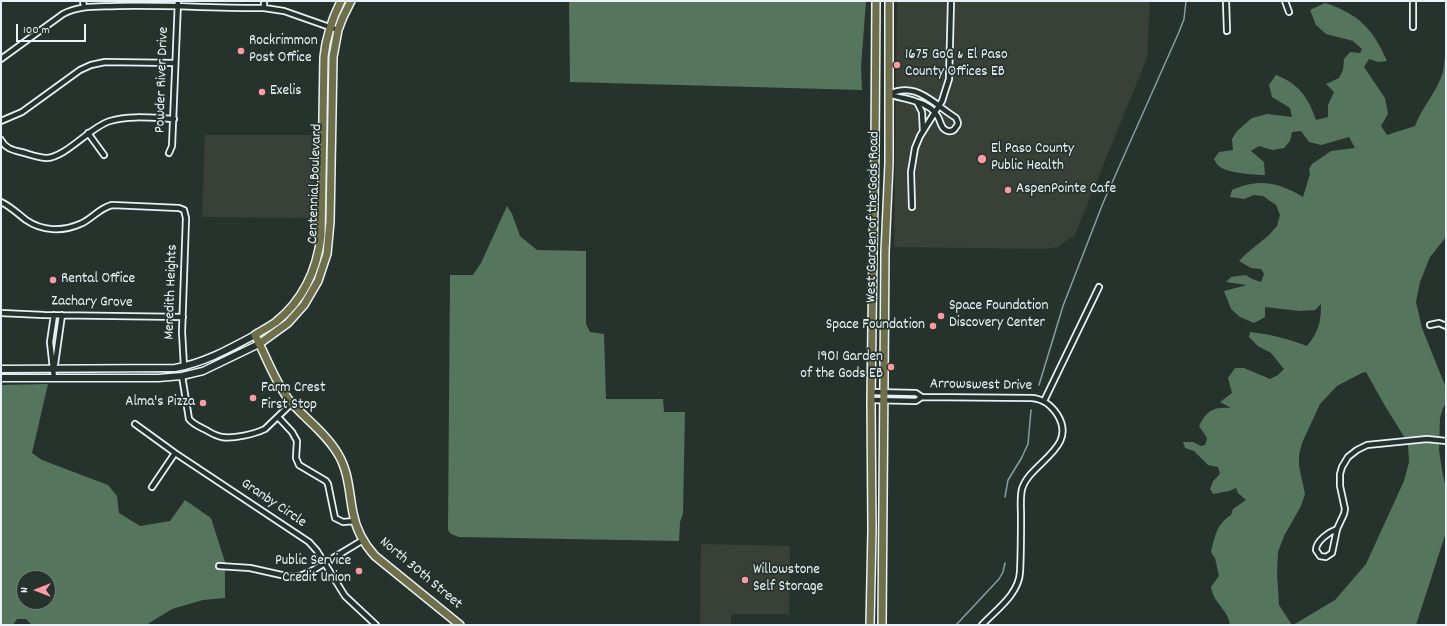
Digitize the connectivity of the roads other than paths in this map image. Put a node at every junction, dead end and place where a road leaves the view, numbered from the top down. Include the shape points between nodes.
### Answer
1 (83, 1) edge
2 (264, 1) edge
3 (341, 1) edge
4 (351, 1) edge
5 (876, 1) edge
6 (890, 1) edge
7 (951, 1) edge
8 (1226, 1) edge
9 (1285, 1) edge
10 (1413, 1) edge
11 (136, 3) edge
12 (178, 4) edge
13 (84, 7) junction
14 (264, 8) junction
15 (1289, 12) dead end
16 (330, 27) junction
17 (1413, 28) dead end
18 (338, 30) junction
19 (1227, 31) dead end
20 (1, 59) edge
21 (175, 63) junction
22 (889, 94) junction
23 (917, 102) junction
24 (939, 106) junction
25 (934, 114) junction
26 (174, 119) junction
27 (1, 121) edge
28 (923, 131) junction
29 (88, 133) junction
30 (1, 140) edge
31 (169, 153) dead end
32 (104, 154) dead end
33 (1, 202) edge
34 (912, 207) dead end
35 (1100, 287) dead end
36 (1, 312) edge
37 (54, 315) junction
38 (62, 315) junction
39 (183, 317) junction
40 (1430, 325) dead end
41 (1446, 326) edge
42 (254, 335) junction
43 (259, 344) junction
44 (184, 367) junction
45 (1, 369) edge
46 (54, 369) junction
47 (182, 376) junction
48 (1, 378) edge
49 (54, 378) junction
50 (871, 392) junction
51 (884, 392) junction
52 (922, 397) junction
53 (871, 400) junction
54 (884, 400) junction
55 (1044, 401) junction
56 (292, 403) junction
57 (278, 417) junction
58 (136, 424) dead end
59 (1446, 441) edge
60 (175, 453) junction
61 (152, 487) dead end
62 (355, 521) junction
63 (1337, 530) junction
64 (363, 540) junction
65 (325, 564) junction
66 (219, 566) dead end
67 (376, 625) edge
68 (460, 625) edge
69 (870, 625) edge
70 (882, 625) edge
71 (982, 625) edge

1 - 13 street
2 - 14 street
3 - 16 main road, Centennial Boulevard
4 - 18 main road, Centennial Boulevard
5 - 50 main road, West Garden of the Gods Road
6 - 22 main road, West Garden of the Gods Road
7 - 24 street via 950,74 946,93
8 - 19 street
9 - 15 street
10 - 17 street
11 - 12 street
11 - 13 street
12 - 14 street
12 - 21 street, Powder River Drive
13 - 20 street via 63,14
14 - 16 street via 284,11
16 - 18 street
16 - 42 main road, Centennial Boulevard via 323,64 320,250 311,277 290,310 275,323
18 - 43 main road, Centennial Boulevard via 332,71 330,222 327,254 318,281 304,306 288,323
21 - 26 street, Powder River Drive
21 - 27 street via 105,62 91,65 80,70 22,112
22 - 23 street
22 - 24 street via 899,90 914,91
22 - 51 main road, West Garden of the Gods Road
23 - 25 street via 924,103
23 - 28 street via 922,112
24 - 25 street
24 - 25 street via 956,118 957,127 952,131 945,129
25 - 28 street
26 - 29 street via 123,118 106,122
26 - 31 street, Powder River Drive
28 - 34 street via 912,162
29 - 30 street via 59,154 47,158 11,149
29 - 32 street
33 - 39 street, Meredith Heights via 28,221 50,229 62,230 79,225 112,205 184,210 186,218
35 - 55 street
36 - 37 street, Zachary Grove
37 - 38 street, Zachary Grove
37 - 46 street via 50,342
38 - 39 street, Zachary Grove
38 - 46 street
39 - 44 street, Meredith Heights
40 - 41 street
42 - 43 main road, North 30th Street
42 - 44 main road, Centennial Boulevard via 206,360
43 - 47 main road, Centennial Boulevard via 210,368
43 - 56 main road, North 30th Street
44 - 46 main road, Centennial Boulevard
45 - 46 main road, Centennial Boulevard
46 - 49 street
47 - 49 main road, Centennial Boulevard
47 - 57 street via 188,419 215,435 227,437 260,431
48 - 49 main road, Centennial Boulevard
50 - 51 street, Arrowswest Drive
50 - 53 main road, West Garden of the Gods Road
51 - 52 street, Arrowswest Drive via 916,393
51 - 54 main road, West Garden of the Gods Road
52 - 54 street, Arrowswest Drive via 916,400
52 - 55 street, Arrowswest Drive via 1032,398
53 - 54 street, Arrowswest Drive
53 - 69 main road, West Garden of the Gods Road
54 - 70 main road, West Garden of the Gods Road
55 - 71 street, Arrowswest Drive via 1051,406 1060,420 1060,441 1056,449 1029,477 1022,490 1018,583 1013,592
56 - 57 street
56 - 62 main road, North 30th Street via 338,453 347,475
57 - 62 street via 297,441 296,458 299,465 328,484 335,518 343,522
58 - 60 street, Granby Circle
59 - 63 street via 1427,439 1373,444 1352,453 1344,462 1340,474 1345,509
60 - 61 street
60 - 65 street, Granby Circle via 301,537 313,546
62 - 64 main road, North 30th Street
63 - 63 street via 1318,543 1316,550 1320,556 1326,557 1332,553
64 - 65 street
64 - 68 main road, North 30th Street via 375,556
65 - 66 street via 303,575 291,577 257,569
65 - 67 street, Granby Circle via 345,596

